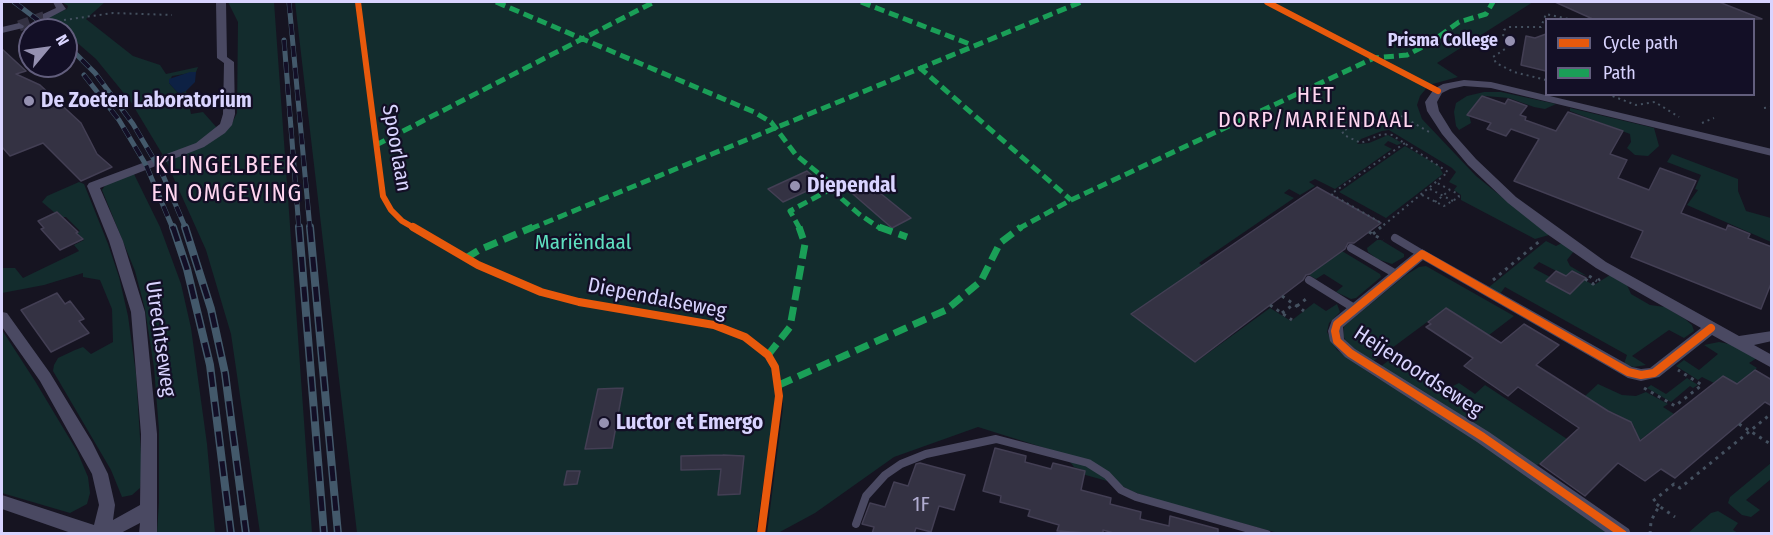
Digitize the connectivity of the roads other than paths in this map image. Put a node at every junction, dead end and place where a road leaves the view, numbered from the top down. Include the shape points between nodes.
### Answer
1 (57, 2) edge
2 (221, 2) edge
3 (48, 16) tunnel mouth
4 (18, 26) tunnel mouth
5 (2, 30) edge
6 (1772, 153) edge
7 (1395, 238) dead end
8 (1351, 248) dead end
9 (1422, 254) junction
10 (1396, 274) junction
11 (1309, 280) dead end
12 (1354, 308) junction
13 (2, 316) edge
14 (1711, 328) junction
15 (1772, 336) edge
16 (1738, 342) junction
17 (1772, 362) edge
18 (2, 502) edge
19 (149, 508) junction
20 (856, 524) dead end
21 (101, 534) edge
22 (148, 534) edge
23 (1267, 534) edge
24 (1623, 534) edge

1 - 3 street via 61,9
2 - 19 street, Utrechtseweg via 222,58 229,62 230,96 229,114 221,132 192,148 93,186 116,241 138,312 149,434
4 - 5 street
6 - 14 street via 1478,83 1447,86 1431,102 1448,134 1487,177 1558,235
7 - 9 lane
8 - 10 lane
9 - 10 street, Heijenoordseweg
9 - 14 street via 1628,372 1654,373
10 - 12 street, Heijenoordseweg
11 - 12 lane
12 - 24 street, Heijenoordseweg via 1335,331 1337,341 1350,353 1484,437
13 - 21 street via 45,376 100,474 107,505
14 - 16 street
15 - 16 street
16 - 17 street
18 - 21 street
19 - 21 street
19 - 22 street, Utrechtseweg
20 - 23 lane via 866,495 901,465 926,454 996,440 1088,463 1136,497

